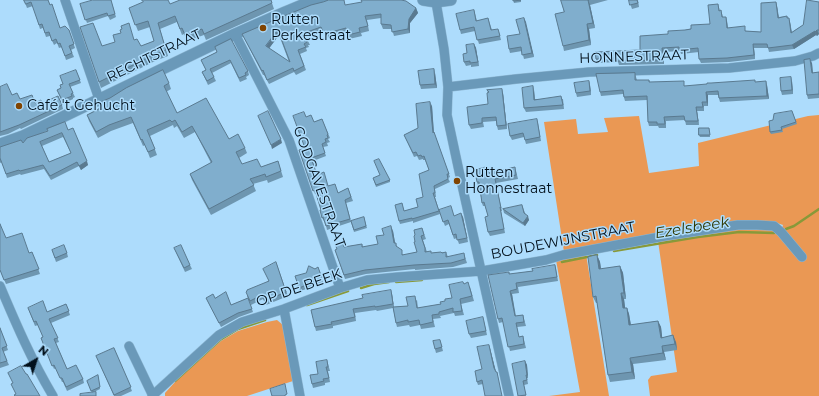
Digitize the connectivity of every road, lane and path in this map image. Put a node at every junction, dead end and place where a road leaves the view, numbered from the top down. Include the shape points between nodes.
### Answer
1 (65, 0) edge
2 (320, 0) edge
3 (422, 0) edge
4 (450, 0) edge
5 (436, 2) junction
6 (235, 34) junction
7 (819, 53) edge
8 (448, 87) junction
9 (99, 99) junction
10 (0, 144) edge
11 (802, 257) dead end
12 (482, 271) junction
13 (0, 286) edge
14 (340, 288) junction
15 (284, 309) junction
16 (129, 346) dead end
17 (53, 396) edge
18 (153, 396) edge
19 (300, 396) edge
20 (509, 396) edge

1 - 9 street
2 - 6 street, RECHTSTRAAT via 302,5
3 - 5 street
4 - 5 street
5 - 8 street, BOUDEWIJNSTRAAT
6 - 9 street, RECHTSTRAAT
6 - 14 street, GODGAVESTRAAT via 289,140
7 - 8 street, HONNESTRAAT via 795,61 729,68 589,72
8 - 12 street, BOUDEWIJNSTRAAT via 447,115
9 - 10 street, RECHTSTRAAT via 23,136
11 - 12 street, BOUDEWIJNSTRAAT via 774,226 738,225
12 - 14 street, OP DE BEEK via 366,280
12 - 20 street, BOUDEWIJNSTRAAT
13 - 17 street via 41,376
14 - 15 street, OP DE BEEK
15 - 18 street, OP DE BEEK via 242,322 219,335
15 - 19 street
16 - 18 street

